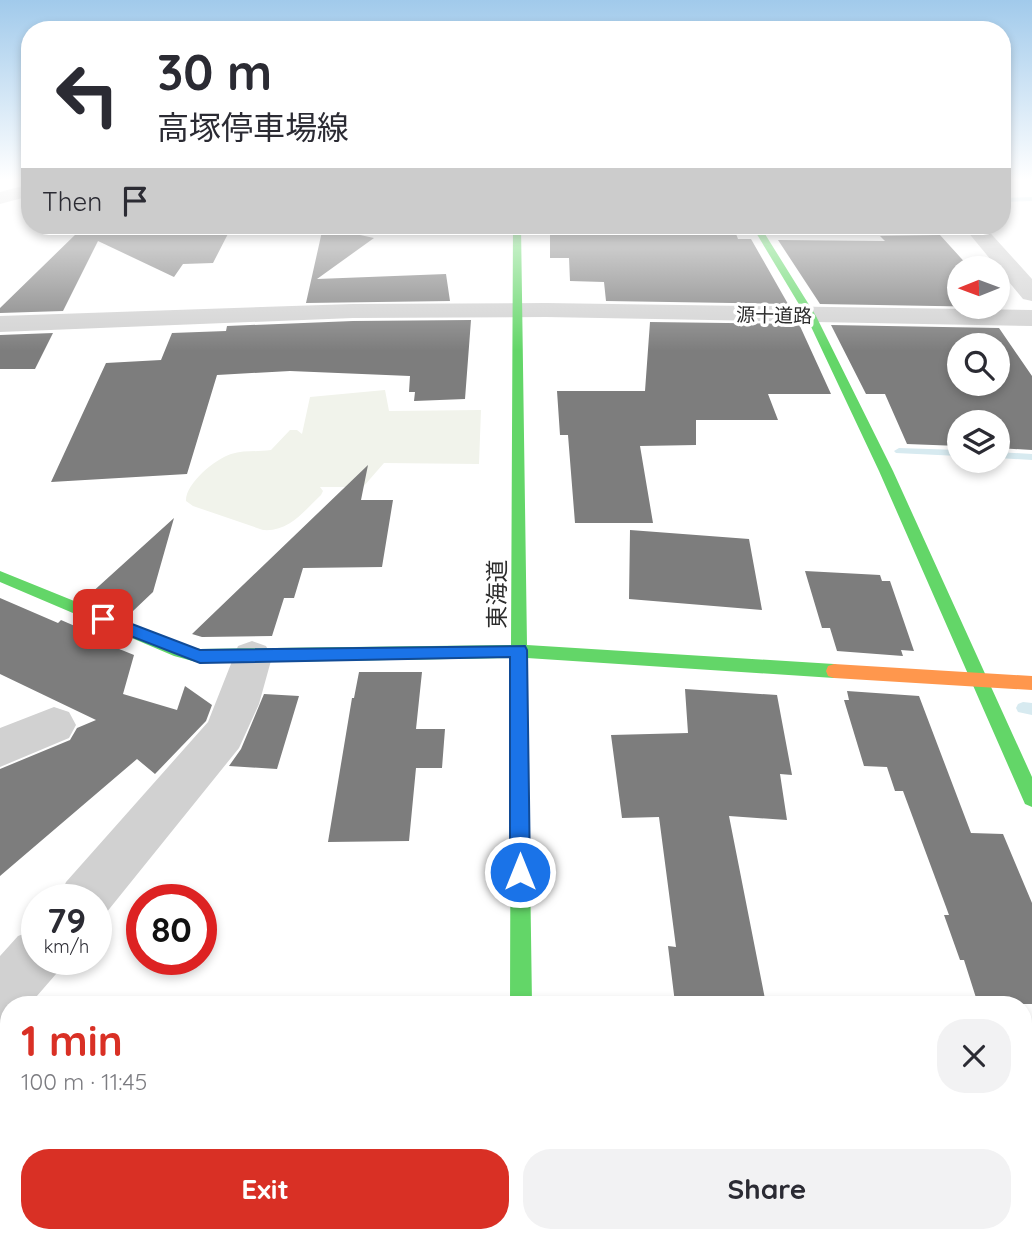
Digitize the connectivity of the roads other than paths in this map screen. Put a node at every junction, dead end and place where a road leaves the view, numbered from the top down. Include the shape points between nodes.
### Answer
1 (517, 236) edge
2 (762, 236) edge
3 (982, 236) edge
4 (1032, 295) edge
5 (517, 312) junction
6 (811, 316) junction
7 (1032, 318) edge
8 (0, 324) edge
9 (0, 576) edge
10 (519, 650) junction
11 (252, 657) junction
12 (979, 680) junction
13 (1032, 684) edge
14 (54, 725) dead end
15 (0, 748) edge
16 (1032, 798) edge
17 (98, 884) edge
18 (21, 973) edge
19 (1, 996) edge
20 (521, 996) edge

1 - 5 main road, 東海道
2 - 6 main road
3 - 4 street
5 - 6 street, 源十道路
5 - 8 street, 源十道路 via 354,311
5 - 10 main road, 東海道
6 - 7 street, 源十道路
6 - 12 main road
9 - 11 main road via 180,651
10 - 11 main road
10 - 12 main road
10 - 20 main road, 東海道
11 - 17 street via 224,735
12 - 13 main road
12 - 16 main road
14 - 15 street
18 - 19 street

